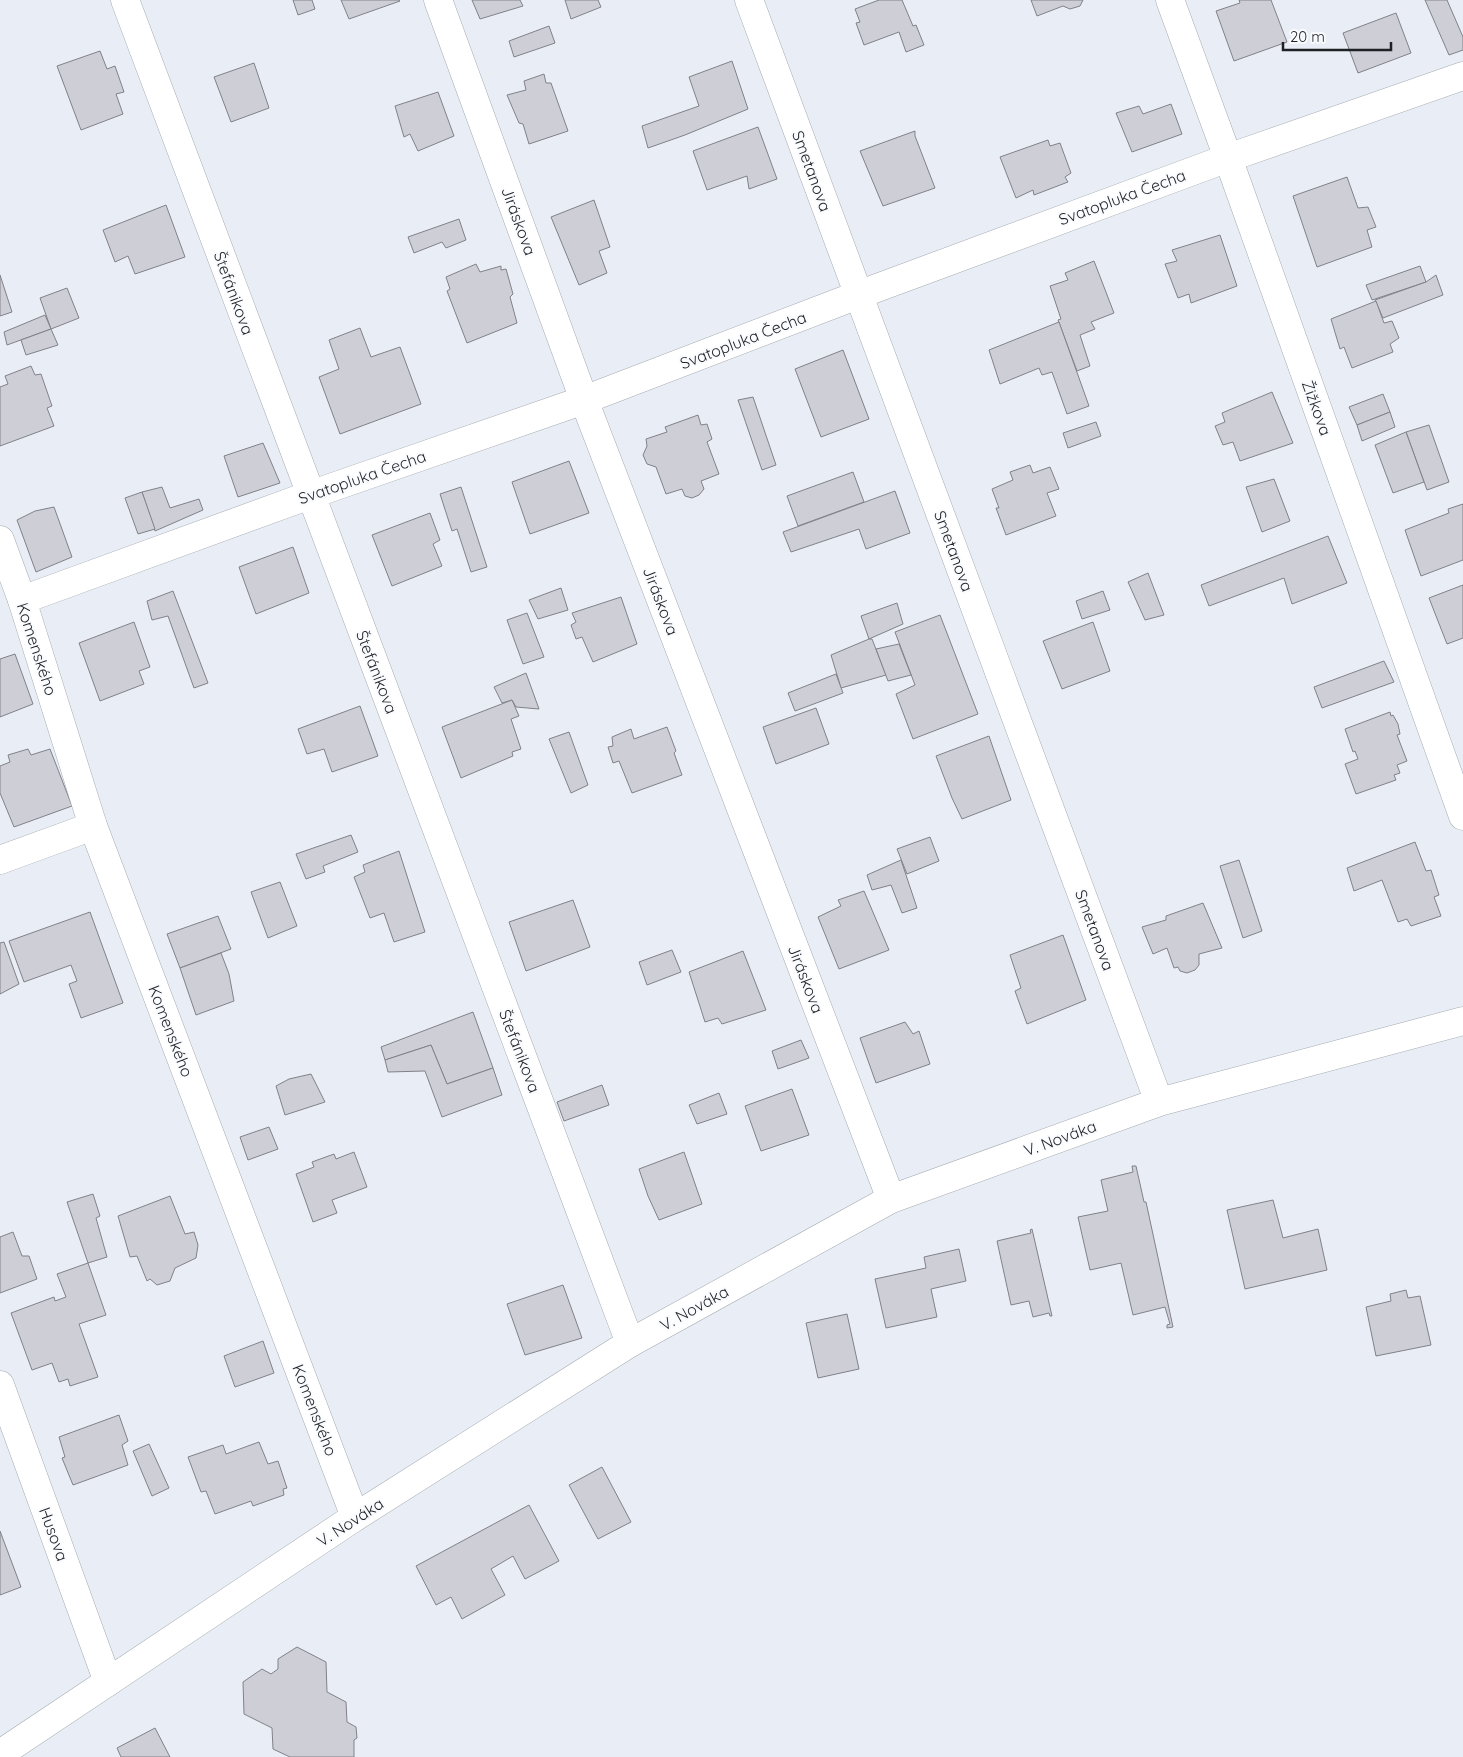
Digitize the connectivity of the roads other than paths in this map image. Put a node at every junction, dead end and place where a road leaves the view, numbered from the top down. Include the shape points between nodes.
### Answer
1 (125, 0) edge
2 (438, 0) edge
3 (749, 0) edge
4 (1170, 0) edge
5 (1463, 76) edge
6 (1228, 158) junction
7 (858, 296) junction
8 (584, 400) junction
9 (310, 495) junction
10 (0, 540) edge
11 (22, 600) junction
12 (1463, 816) edge
13 (93, 826) junction
14 (0, 860) edge
15 (1463, 1021) edge
16 (1159, 1102) junction
17 (891, 1199) junction
18 (630, 1343) junction
19 (0, 1385) edge
20 (356, 1517) junction
21 (108, 1682) junction
22 (0, 1754) edge

1 - 9 street, Štefánikova
2 - 8 street, Jiráskova
3 - 7 street, Smetanova
4 - 6 street, Žižkova
5 - 6 street, Svatopluka Čecha
6 - 7 street, Svatopluka Čecha
6 - 12 street, Žižkova
7 - 8 street, Svatopluka Čecha
7 - 16 street, Smetanova
8 - 9 street, Svatopluka Čecha
8 - 17 street, Jiráskova
9 - 11 street, Svatopluka Čecha
9 - 18 street, Štefánikova
10 - 11 street, Komenského
11 - 13 street, Komenského
13 - 14 street
13 - 20 street, Komenského
15 - 16 street, V. Nováka
16 - 17 street, V. Nováka
17 - 18 street, V. Nováka
18 - 20 street, V. Nováka
19 - 21 street, Husova
20 - 21 street, V. Nováka
21 - 22 street, V. Nováka

